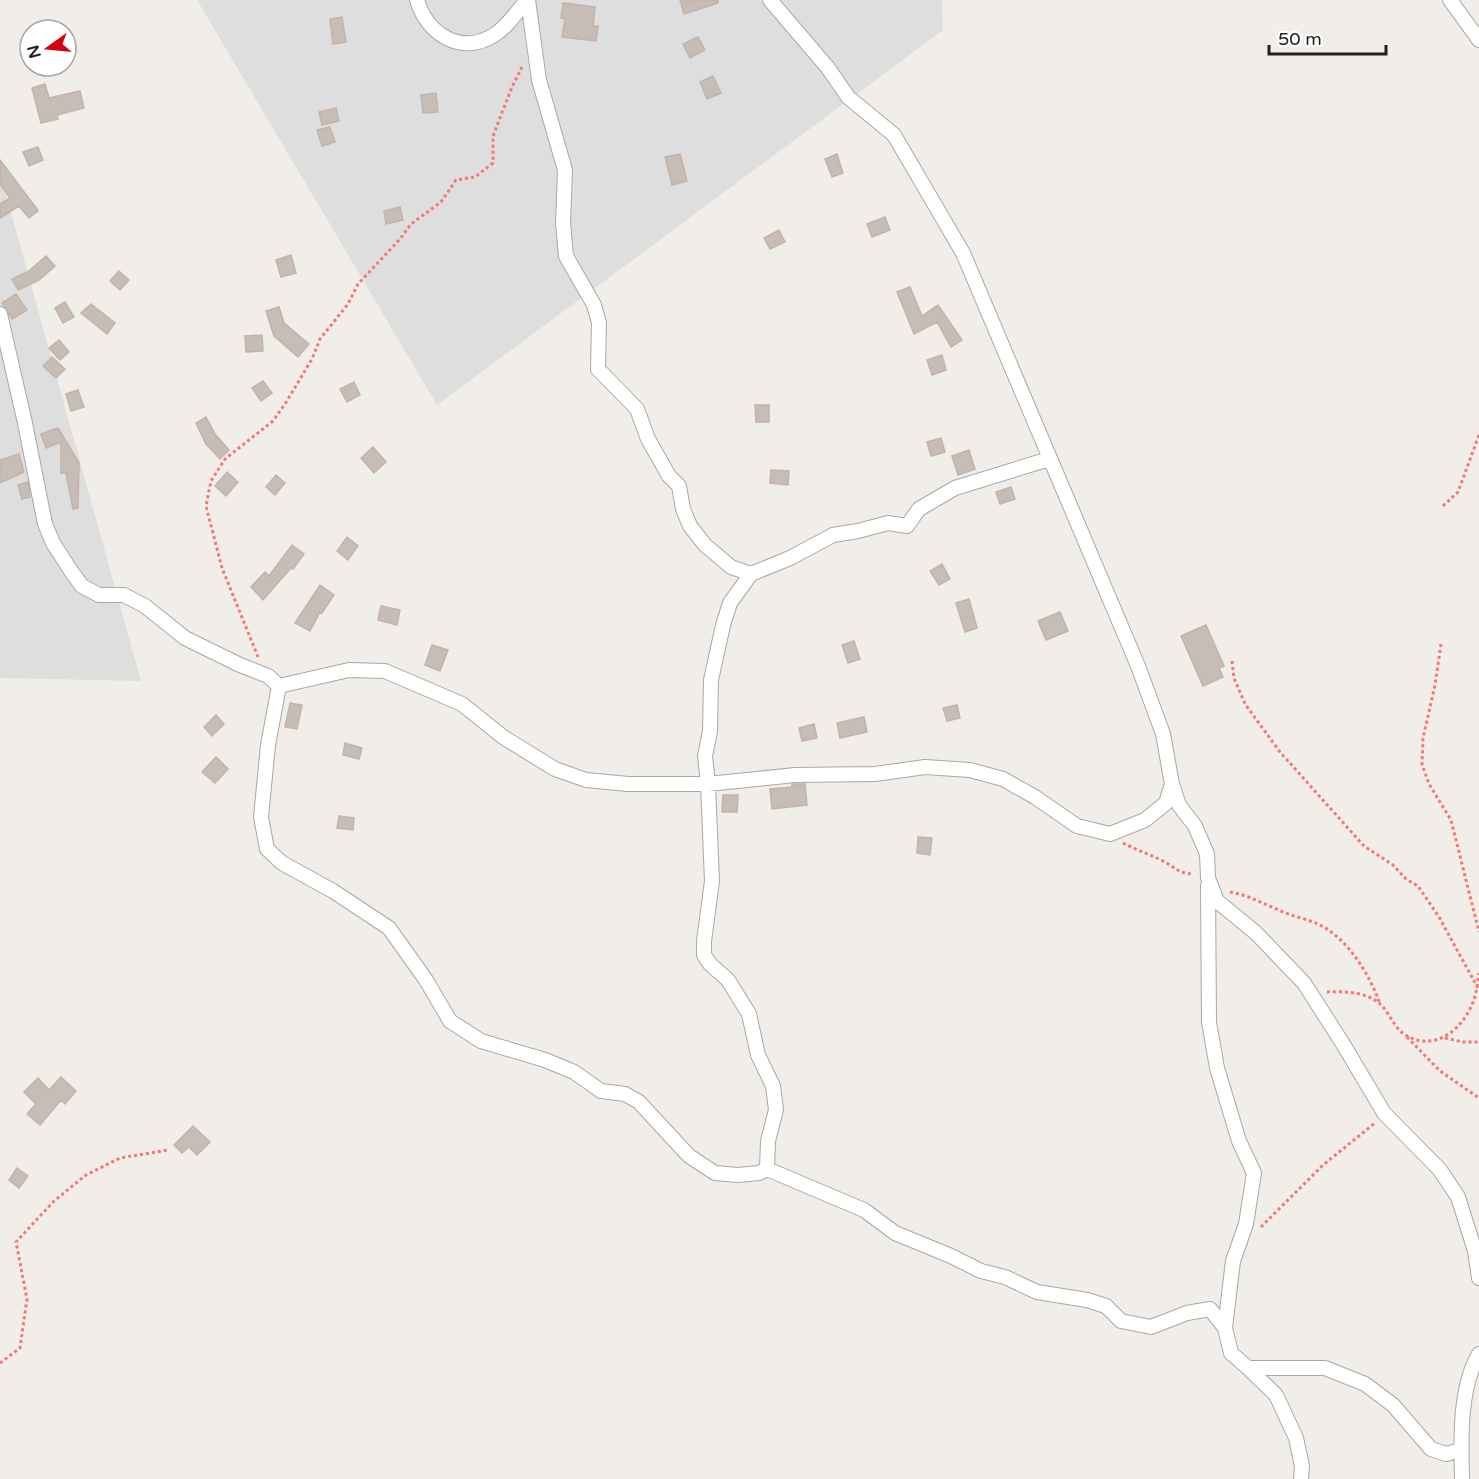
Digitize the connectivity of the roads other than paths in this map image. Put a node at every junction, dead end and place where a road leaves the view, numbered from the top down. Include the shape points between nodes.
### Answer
1 (417, 0) edge
2 (527, 0) edge
3 (770, 0) edge
4 (1450, 0) edge
5 (1479, 40) edge
6 (0, 314) edge
7 (1049, 459) junction
8 (751, 574) junction
9 (279, 686) junction
10 (708, 784) junction
11 (1172, 784) junction
12 (1208, 878) junction
13 (767, 1169) junction
14 (1479, 1278) edge
15 (1225, 1328) junction
16 (1479, 1354) edge
17 (1248, 1368) junction
18 (1461, 1450) junction
19 (1302, 1479) edge
20 (1462, 1479) edge

1 - 2 street via 433,30 452,41 477,42 495,35
2 - 8 street via 540,80 565,170 566,256 594,305 599,323 598,369 637,409 648,439 679,486 690,526 731,567
3 - 7 street via 848,97 894,135 963,253
4 - 5 street
6 - 9 street via 45,524 82,586 99,595 124,595 145,606 185,638 268,676
7 - 8 street via 955,488 919,509 907,526 888,523 833,535
7 - 11 street via 1164,734
8 - 10 street via 730,603 711,680 710,731 705,756
9 - 10 street via 348,670 385,671 462,704 503,737 555,769 586,780
9 - 13 street via 261,817 267,849 282,863 389,928 450,1021 481,1041 574,1072 601,1091 625,1094 639,1102 689,1156 715,1173 738,1175
10 - 11 street via 795,775 875,774 925,767 970,770 1003,779 1077,826 1110,834 1145,820 1166,803
10 - 13 street via 712,881 704,955 728,980 749,1014 758,1055 773,1086 776,1110 768,1141
11 - 12 street via 1179,805 1195,826 1207,854
12 - 14 street via 1217,901 1256,933 1304,983 1384,1113 1440,1170 1458,1197 1476,1251
12 - 15 street via 1209,1022 1217,1068 1239,1141 1254,1173 1246,1224 1233,1261
13 - 15 street via 864,1210 895,1233 1037,1292 1087,1300 1106,1306 1121,1321 1151,1327 1187,1312 1210,1309
15 - 17 street via 1231,1353
16 - 18 street via 1465,1401
17 - 18 street via 1325,1368 1365,1384 1393,1405 1431,1449 1446,1454
17 - 19 street via 1276,1395 1296,1438
18 - 20 street

